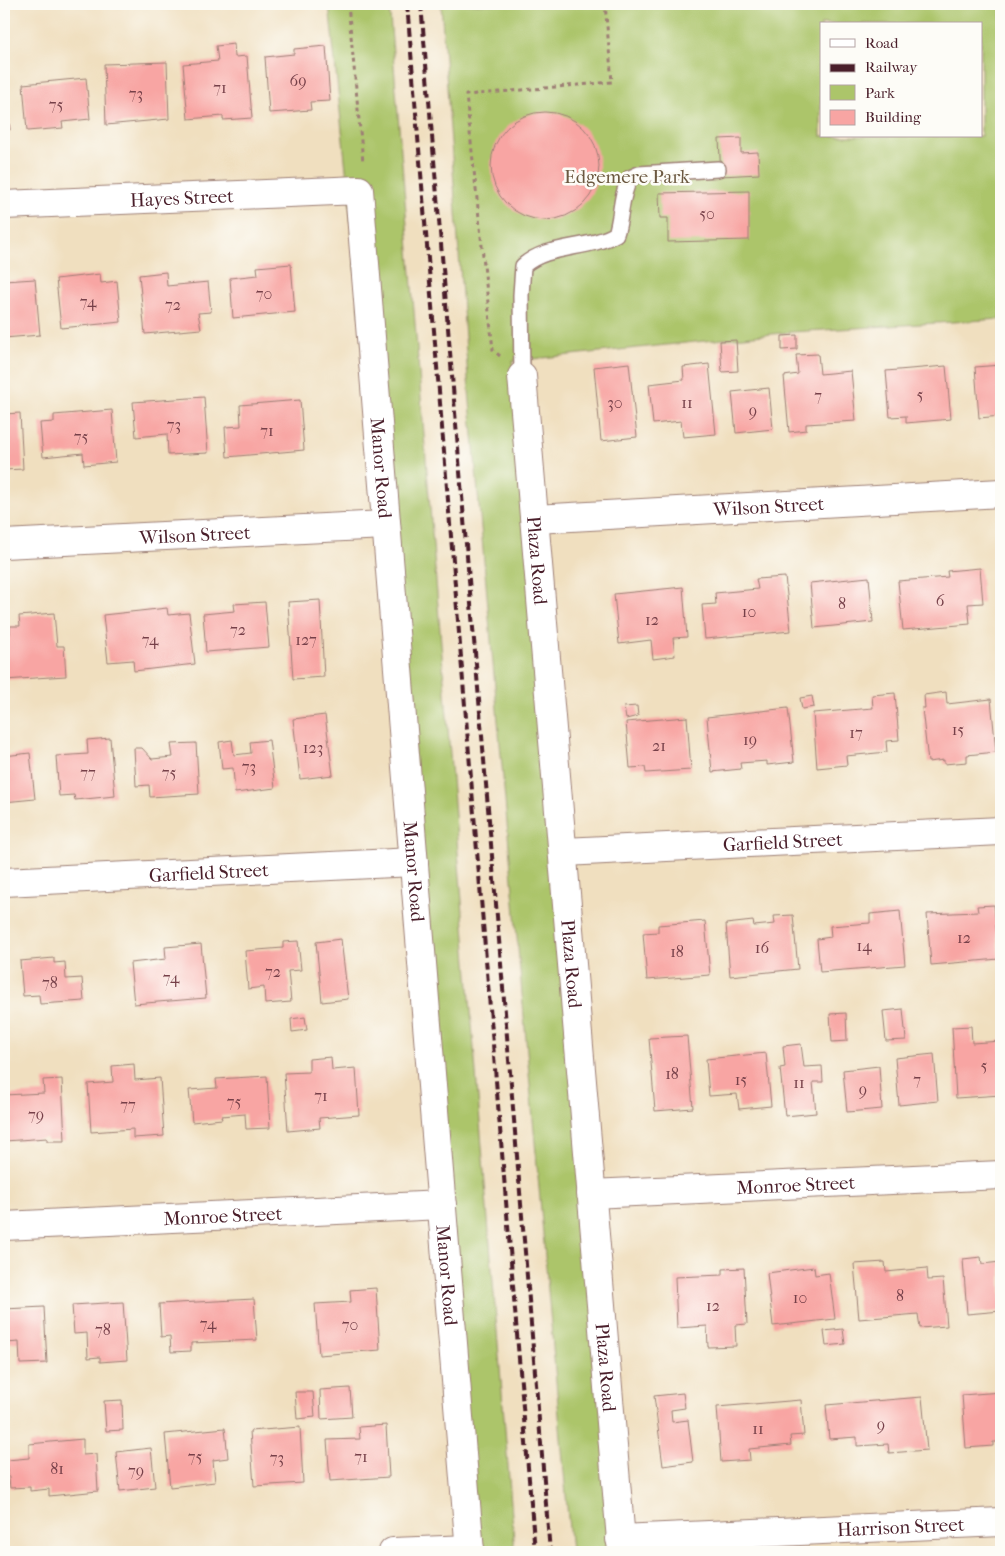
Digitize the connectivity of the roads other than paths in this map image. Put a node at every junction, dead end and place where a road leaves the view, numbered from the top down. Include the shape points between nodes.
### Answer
1 (718, 169) dead end
2 (359, 190) joint
3 (4, 205) edge
4 (522, 376) joint
5 (1001, 493) edge
6 (535, 520) junction
7 (385, 525) junction
8 (4, 544) edge
9 (1001, 831) edge
10 (564, 852) junction
11 (414, 862) junction
12 (4, 882) edge
13 (1001, 1175) edge
14 (590, 1194) junction
15 (442, 1205) junction
16 (4, 1226) edge
17 (1001, 1522) edge
18 (621, 1546) edge
19 (470, 1550) edge
20 (393, 1552) edge

1 - 4 lane via 638,174 630,178 622,196 616,234 603,242 533,257 523,266
2 - 3 street, Hayes Street
2 - 7 street, Manor Road
4 - 6 street, Plaza Road
5 - 6 street, Wilson Street
6 - 10 street, Plaza Road
7 - 8 street, Wilson Street
7 - 11 street, Manor Road
9 - 10 street, Garfield Street
10 - 14 street, Plaza Road
11 - 12 street, Garfield Street
11 - 15 street, Manor Road
13 - 14 street, Monroe Street
14 - 18 street, Plaza Road
15 - 16 street, Monroe Street
15 - 19 street, Manor Road
17 - 18 street, Harrison Street
19 - 20 street

